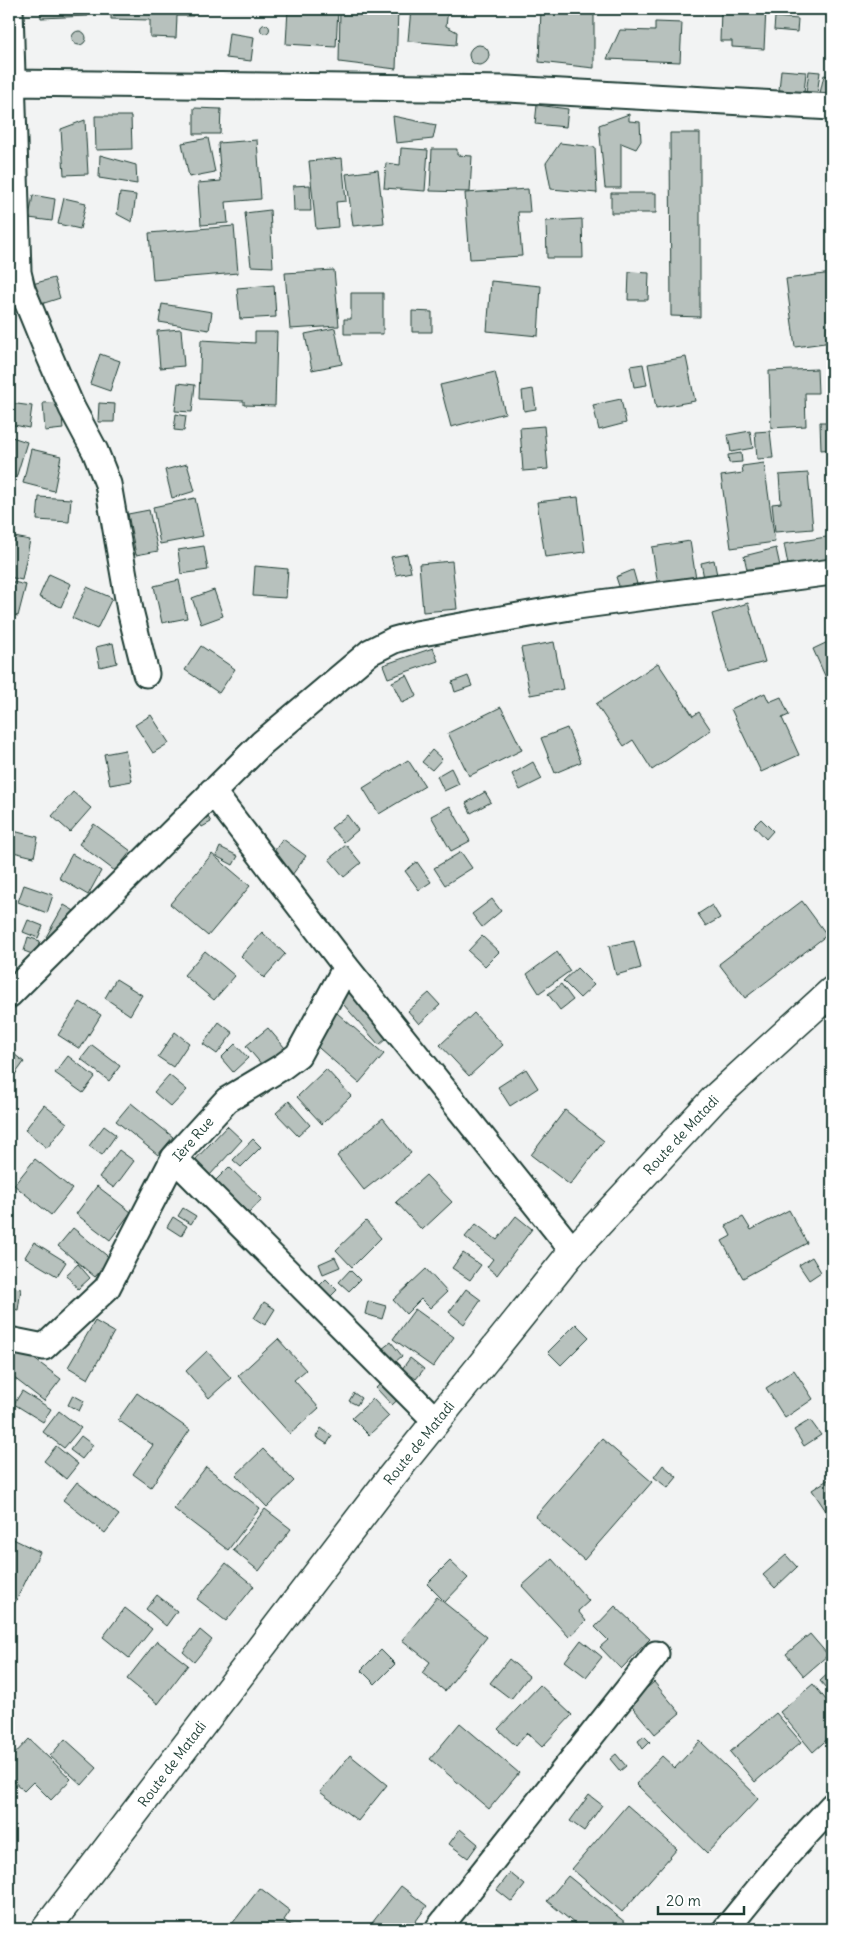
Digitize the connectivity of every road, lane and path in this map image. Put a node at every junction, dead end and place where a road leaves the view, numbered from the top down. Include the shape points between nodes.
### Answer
1 (10, 9) edge
2 (12, 82) junction
3 (832, 107) edge
4 (13, 277) edge
5 (832, 572) edge
6 (146, 674) dead end
7 (212, 791) junction
8 (346, 967) junction
9 (832, 992) edge
10 (9, 995) edge
11 (174, 1158) junction
12 (573, 1252) junction
13 (9, 1340) edge
14 (436, 1421) junction
15 (656, 1654) dead end
16 (832, 1806) edge
17 (46, 1929) edge
18 (438, 1929) edge
19 (726, 1929) edge

1 - 2 street
2 - 3 street via 508,89
2 - 4 street
4 - 6 street via 22,289 108,484 130,610
5 - 7 street via 570,607 394,640 358,661 262,743
7 - 8 street
7 - 10 street
8 - 11 street, Ière Rue via 298,1055 227,1100
8 - 12 street
9 - 12 highway, Route de Matadi via 715,1098
11 - 13 street, Ière Rue via 107,1288 44,1347
11 - 14 street
12 - 14 highway, Route de Matadi
14 - 17 highway, Route de Matadi
15 - 18 street
16 - 19 street

